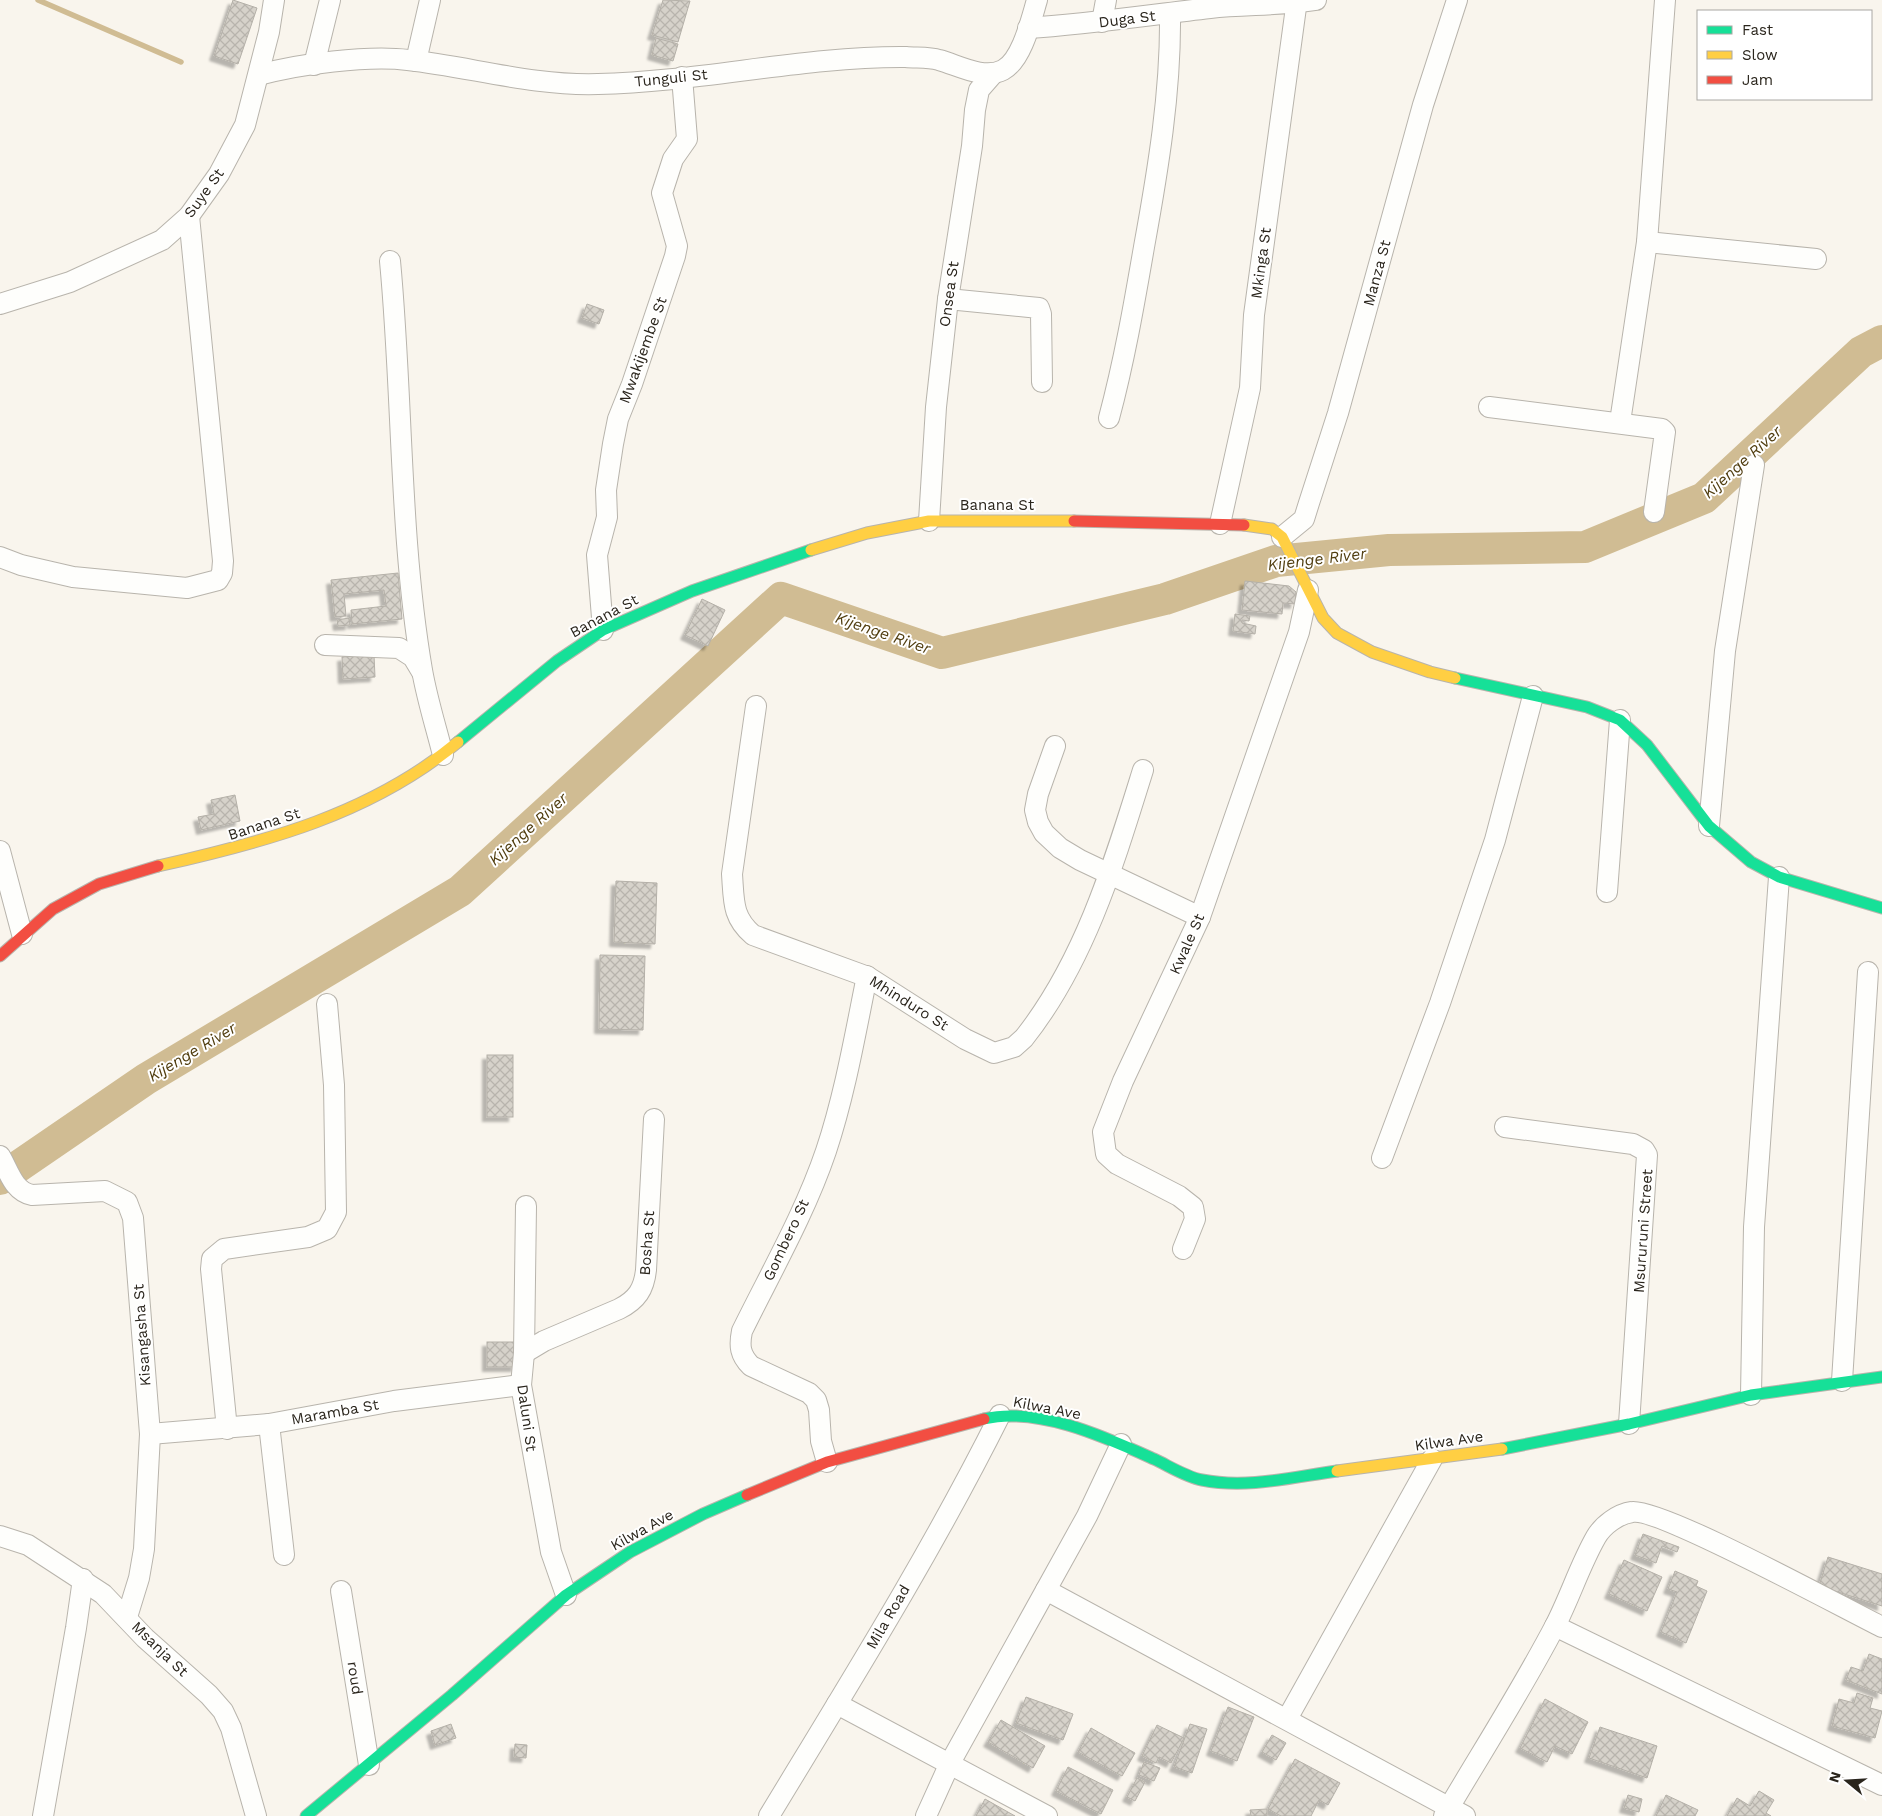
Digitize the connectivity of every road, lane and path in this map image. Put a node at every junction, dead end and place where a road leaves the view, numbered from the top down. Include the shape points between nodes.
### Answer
1 (274, 0) edge
2 (330, 0) edge
3 (430, 0) edge
4 (1037, 0) edge
5 (1106, 0) edge
6 (1457, 0) edge
7 (1665, 0) edge
8 (1303, 1) edge
9 (1211, 4) edge
10 (1170, 14) junction
11 (1102, 22) junction
12 (1028, 28) junction
13 (416, 61) junction
14 (314, 65) junction
15 (994, 74) junction
16 (259, 75) junction
17 (682, 76) junction
18 (189, 216) junction
19 (1647, 242) junction
20 (1816, 258) dead end
21 (390, 260) dead end
22 (948, 299) junction
23 (0, 304) edge
24 (1042, 382) dead end
25 (1489, 407) dead end
26 (1109, 418) dead end
27 (1620, 422) junction
28 (1754, 465) dead end
29 (1654, 512) dead end
30 (929, 521) junction
31 (1220, 524) junction
32 (1284, 542) junction
33 (0, 557) edge
34 (1304, 582) junction
35 (603, 630) junction
36 (324, 645) dead end
37 (422, 672) junction
38 (1533, 696) junction
39 (756, 706) dead end
40 (1620, 720) junction
41 (1055, 746) dead end
42 (444, 755) junction
43 (1143, 770) dead end
44 (1709, 826) junction
45 (0, 851) edge
46 (1111, 874) junction
47 (1779, 878) junction
48 (1607, 892) dead end
49 (1882, 908) edge
50 (1200, 917) junction
51 (22, 934) junction
52 (0, 956) edge
53 (1868, 972) dead end
54 (867, 976) junction
55 (327, 1004) dead end
56 (654, 1119) dead end
57 (1505, 1127) dead end
58 (0, 1156) edge
59 (1382, 1158) dead end
60 (526, 1206) dead end
61 (1183, 1249) dead end
62 (524, 1353) junction
63 (1882, 1377) edge
64 (1842, 1381) junction
65 (521, 1385) junction
66 (1752, 1395) junction
67 (1000, 1416) junction
68 (269, 1424) junction
69 (1629, 1424) junction
70 (226, 1429) junction
71 (150, 1434) junction
72 (1121, 1444) junction
73 (1432, 1459) junction
74 (827, 1462) junction
75 (0, 1536) edge
76 (284, 1555) dead end
77 (83, 1579) junction
78 (1046, 1590) junction
79 (342, 1591) dead end
80 (566, 1595) junction
81 (128, 1618) junction
82 (1555, 1626) junction
83 (1882, 1627) edge
84 (837, 1704) junction
85 (1287, 1719) junction
86 (950, 1763) junction
87 (369, 1765) junction
88 (1882, 1785) edge
89 (1453, 1813) edge
90 (43, 1816) edge
91 (256, 1816) edge
92 (306, 1816) edge
93 (769, 1816) edge
94 (926, 1816) edge
95 (1048, 1816) edge

1 - 16 street, Suye St
2 - 14 street
3 - 13 street
4 - 12 street
5 - 11 street
6 - 32 street, Manza St via 1423,105 1338,413 1304,519
7 - 19 street
8 - 9 street, Duga St
8 - 31 street, Mkinga St via 1254,314 1250,388
9 - 10 street, Duga St
10 - 11 street, Duga St
10 - 26 street via 1169,84 1157,173 1125,356
11 - 12 street, Duga St
12 - 15 street via 1018,53 1006,69
13 - 14 street, Tunguli St via 383,58
13 - 17 street, Tunguli St via 525,79 596,84
14 - 16 street, Tunguli St
15 - 17 street, Tunguli St via 967,70 937,59 905,57
15 - 22 street, Onsea St via 979,90
16 - 18 street, Suye St via 245,125 219,174
17 - 35 street, Mwakijembe St via 688,139 673,160 662,194 676,256 618,419 613,444 606,490 607,517 597,554
18 - 23 street, Suye St via 162,240 70,282
18 - 33 street via 222,573 218,580 186,588 73,577
19 - 20 street
19 - 27 street
21 - 37 street via 406,520
22 - 24 street via 1039,308 1042,314
22 - 30 street, Onsea St via 936,407
25 - 27 street
27 - 29 street via 1665,432
28 - 44 street via 1725,651
30 - 31 street, Banana St
30 - 35 street, Banana St via 867,533 792,556 692,591
31 - 32 street, Banana St via 1272,529
32 - 34 street
34 - 38 street via 1323,618 1337,633 1366,649 1430,672
34 - 50 street, Kwale St via 1298,632
35 - 42 street, Banana St via 551,666
36 - 37 street via 398,648 412,657
37 - 42 street
38 - 40 street via 1587,707
38 - 59 street via 1495,840 1440,1003
39 - 54 street, Mhinduro St via 732,874 739,923 753,935
40 - 44 street via 1647,745
40 - 48 street
41 - 46 street via 1038,794 1035,810 1038,822 1044,833 1060,848
42 - 51 street, Banana St via 397,785 341,814 247,846 153,867 99,884 53,909
43 - 46 street, Mhinduro St
44 - 47 street via 1751,862
45 - 51 street
46 - 50 street
46 - 54 street, Mhinduro St via 1065,975 1032,1028 1014,1047 994,1053 986,1050
47 - 49 street
47 - 66 street via 1754,1227
50 - 61 street, Kwale St via 1122,1080 1103,1132 1106,1154 1116,1164 1179,1196 1193,1207 1195,1219
51 - 52 street, Banana St
53 - 64 street
54 - 74 street, Gombero St via 848,1068 825,1152 802,1209 740,1340 742,1354 751,1366 803,1389 816,1400
55 - 70 street via 334,1085 336,1212 327,1229 308,1237 224,1249 212,1259
56 - 62 street, Bosha St via 646,1270 639,1294 631,1303
57 - 69 street, Msururuni Street via 1633,1144 1647,1155
58 - 71 street, Kisangasha St via 16,1187 26,1194 105,1191 127,1202 134,1218
60 - 62 street, Daluni St
62 - 65 street, Daluni St
63 - 64 street, Kilwa Ave
64 - 66 street, Kilwa Ave
65 - 68 street, Maramba St via 394,1401
65 - 80 street, Daluni St via 551,1552
66 - 69 street, Kilwa Ave
67 - 72 street, Kilwa Ave via 1013,1415 1072,1426
67 - 74 street, Kilwa Ave via 956,1425
67 - 84 street, Mila Road via 965,1484
68 - 70 street, Maramba St
68 - 76 street
69 - 73 street, Kilwa Ave
70 - 71 street, Maramba St
71 - 81 street, Kisangasha St via 144,1549
72 - 73 street, Kilwa Ave via 1194,1477 1220,1484
72 - 78 street via 1087,1516
73 - 85 street
74 - 80 street, Kilwa Ave via 703,1514 630,1552
75 - 77 street, Msanja St via 28,1545
77 - 81 street, Msanja St
77 - 90 street
78 - 85 street
78 - 86 street
79 - 87 street, roud
80 - 87 street, Kilwa Ave
81 - 91 street, Msanja St via 223,1711 231,1728
82 - 83 street via 1597,1536 1614,1519 1642,1512 1704,1538
82 - 88 street
82 - 89 street
84 - 86 street
84 - 93 street, Mila Road
85 - 89 street
86 - 94 street
86 - 95 street
87 - 92 street, Kilwa Ave

